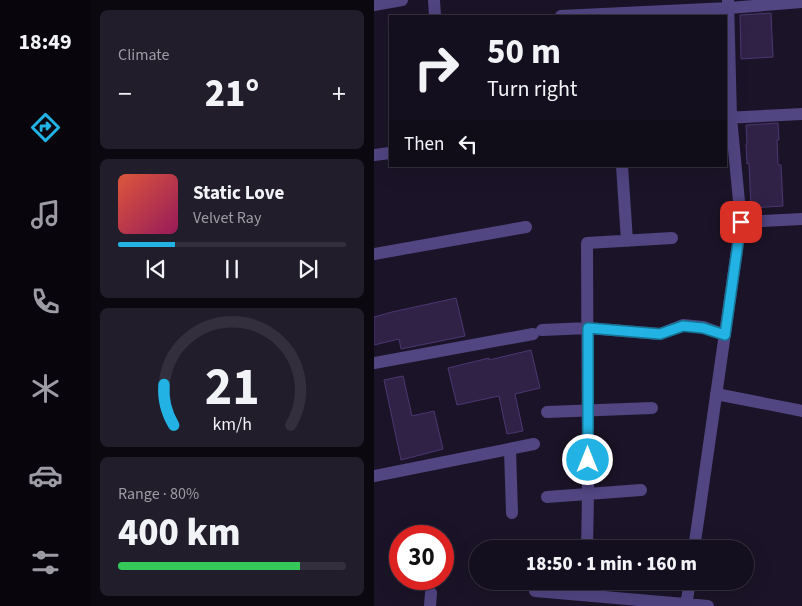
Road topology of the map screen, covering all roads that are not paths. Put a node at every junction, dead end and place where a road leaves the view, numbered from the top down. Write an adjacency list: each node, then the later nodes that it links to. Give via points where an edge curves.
1 (402, 0): 5 (street)
2 (434, 0): 6 (street)
3 (802, 2): 4 (street)
4 (729, 4): 7 (street); 9 (street)
5 (374, 6)
6 (435, 15)
7 (575, 15)
8 (802, 114): 9 (street)
9 (728, 118): 14 (street)
10 (389, 153): 11 (street)
11 (374, 155)
12 (622, 167): 17 (street)
13 (802, 219): 14 (street)
14 (741, 222): 20 (street)
15 (526, 227): 18 (street)
16 (672, 238): 17 (street)
17 (627, 241): 19 (street, via 587,243)
18 (374, 254)
19 (588, 328): 20 (street, via 660,334 683,326); 21 (street, via 537,332); 24 (street)
20 (725, 335): 22 (street)
21 (374, 363)
22 (716, 394): 25 (street); 35 (street)
23 (652, 408): 24 (street)
24 (588, 410): 26 (street); 31 (street)
25 (802, 411)
26 (547, 412)
27 (534, 444): 28 (street)
28 (510, 449): 29 (street); 33 (street)
29 (374, 476)
30 (641, 490): 31 (street)
31 (588, 494): 32 (street); 34 (street)
32 (547, 497)
33 (512, 513)
34 (587, 540)
35 (695, 540)
36 (535, 590): 39 (street)
37 (586, 590): 39 (street)
38 (688, 590): 40 (street)
39 (586, 595): 40 (street)
40 (686, 605): 41 (street)
41 (708, 606)

